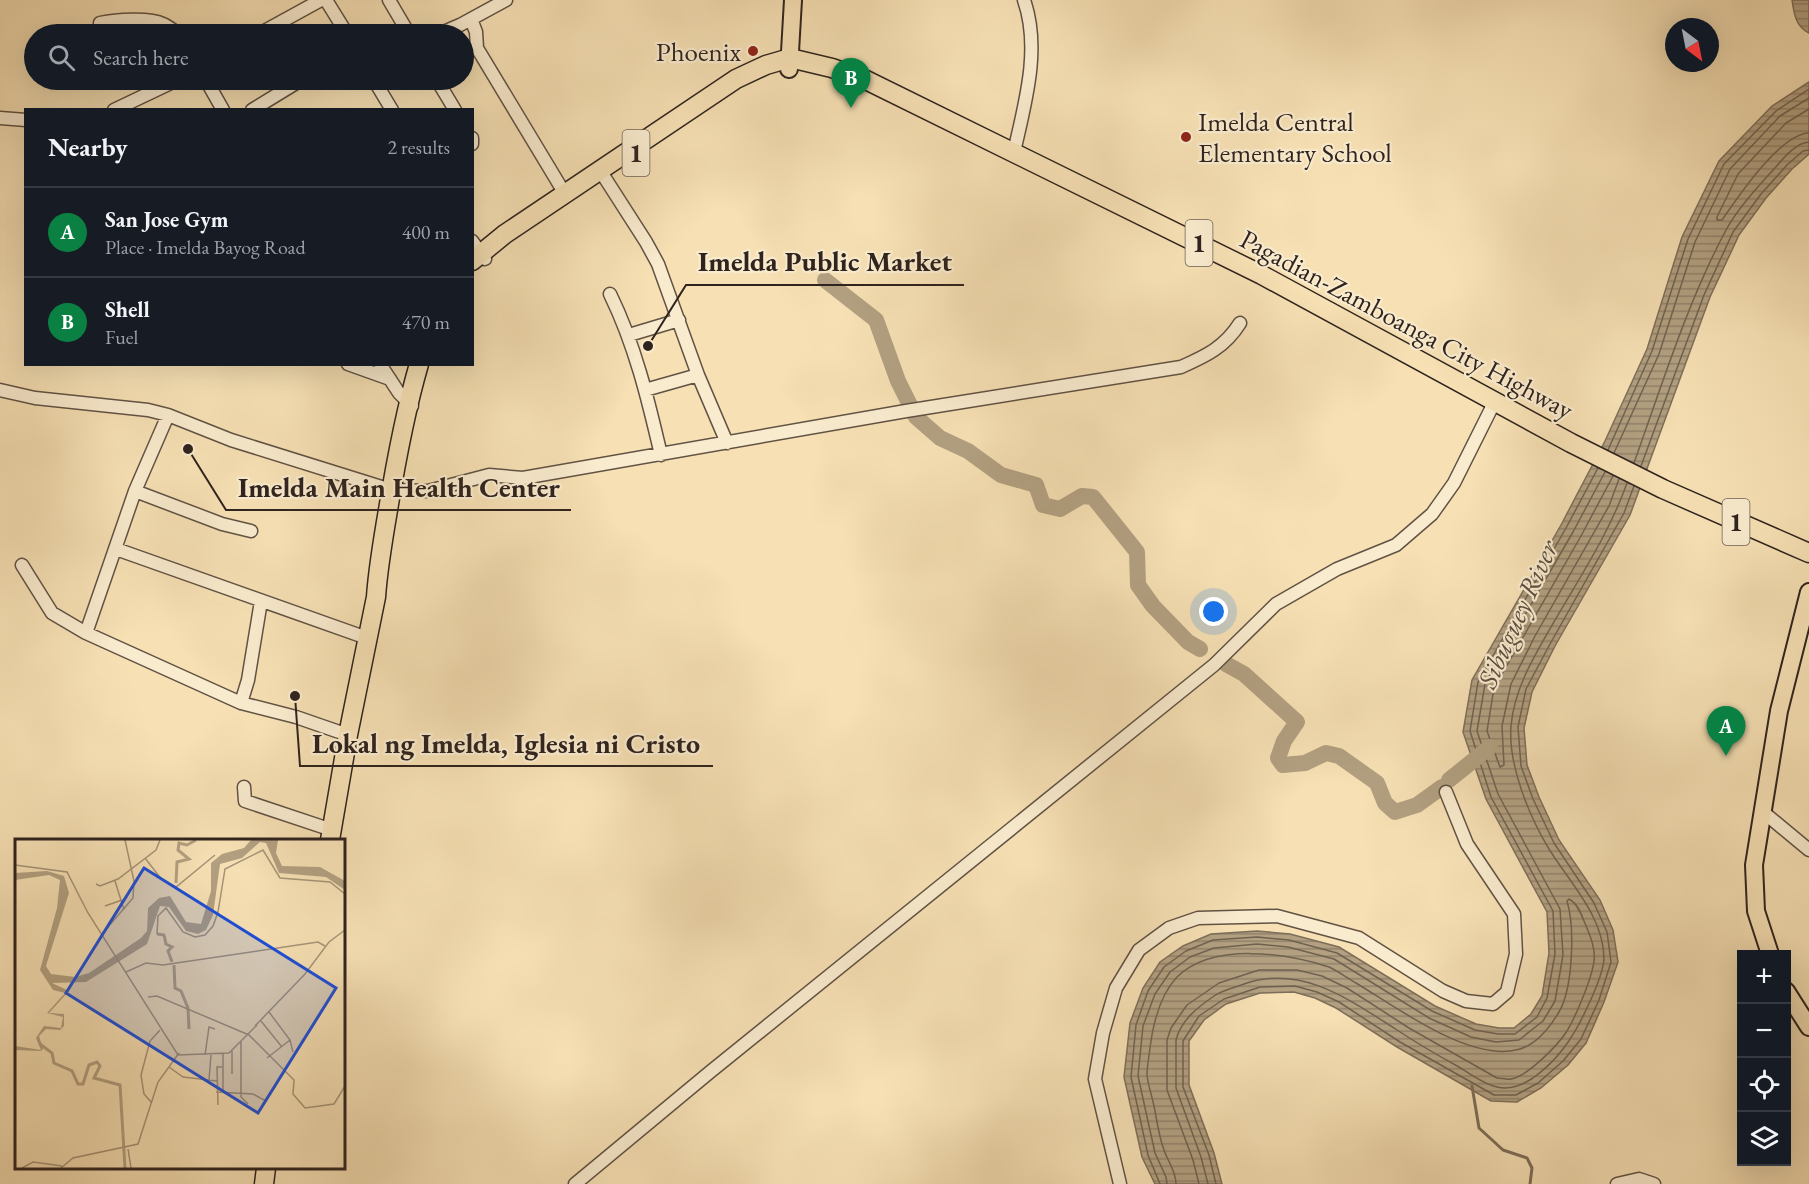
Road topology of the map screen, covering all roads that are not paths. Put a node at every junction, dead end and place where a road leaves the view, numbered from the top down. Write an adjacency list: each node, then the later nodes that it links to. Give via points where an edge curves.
1 (321, 0): 10 (street)
2 (326, 0): 11 (street)
3 (389, 0): 12 (street)
4 (506, 0): 7 (street)
5 (793, 0): 16 (main road)
6 (1024, 0): 29 (street, via 1032,31 1032,50)
7 (468, 21): 13 (street); 14 (street)
8 (100, 23): 9 (street, via 118,19)
9 (163, 24)
10 (278, 24)
11 (341, 24)
12 (403, 24)
13 (461, 24)
14 (470, 24)
15 (474, 30): 31 (street, via 477,48)
16 (790, 64): 29 (highway, Pagadian-Zamboanga City Highway / 1, via 818,65 867,80); 30 (highway, Pagadian-Zamboanga City Highway / 1, via 712,101); 31 (highway, Pagadian-Zamboanga City Highway / 1, via 766,65 736,79)
17 (156, 90): 22 (street)
18 (212, 90): 23 (street)
19 (285, 90): 24 (street)
20 (380, 90): 25 (street)
21 (443, 90): 26 (street)
22 (118, 108)
23 (222, 108)
24 (255, 108)
25 (391, 108)
26 (454, 108)
27 (0, 118): 28 (street)
28 (24, 120)
29 (1014, 152): 45 (highway, Pagadian-Zamboanga City Highway / 1, via 1262,275)
30 (603, 175): 32 (highway, Pagadian-Zamboanga City Highway / 1, via 516,234); 34 (street, via 654,256)
31 (565, 194): 32 (highway, Pagadian-Zamboanga City Highway / 1)
32 (478, 254)
33 (610, 294): 36 (street)
34 (679, 320): 36 (street); 41 (street)
35 (1240, 323): 48 (street, via 1231,338 1211,354 1181,367)
36 (629, 335): 44 (street)
37 (354, 366): 42 (street)
38 (382, 366): 42 (street)
39 (419, 366): 46 (highway)
40 (423, 366): 46 (highway)
41 (698, 375): 44 (street); 48 (street)
42 (390, 379): 46 (street)
43 (0, 390): 47 (street)
44 (645, 390): 49 (street)
45 (1494, 401): 54 (highway, Pagadian-Zamboanga City Highway / 1, via 1663,489); 72 (street, via 1454,483 1432,514 1396,545 1337,569 1276,604 1214,665)
46 (412, 406): 50 (highway)
47 (168, 416): 50 (street, via 231,440); 51 (street)
48 (727, 443): 49 (street)
49 (661, 455): 50 (street, via 523,478 489,475 428,491)
50 (396, 490): 59 (highway)
51 (135, 491): 52 (street); 53 (street)
52 (251, 531)
53 (116, 549): 57 (street); 58 (street)
54 (1809, 553)
55 (22, 566): 58 (street, via 52,613)
56 (1809, 592): 64 (main road, via 1779,711)
57 (261, 601): 59 (street); 60 (street)
58 (86, 633): 60 (street)
59 (367, 638): 61 (highway)
60 (241, 703): 61 (street)
61 (348, 735): 65 (highway)
62 (244, 787): 65 (street, via 245,801)
63 (1446, 792): 73 (street, via 1467,844 1514,914 1516,954 1508,992 1492,1004 1466,1001 1443,991 1359,938 1277,916 1198,918 1169,928 1139,950 1116,988 1103,1033 1095,1079)
64 (1762, 812): 66 (street); 67 (main road, via 1754,865 1754,899)
65 (331, 835)
66 (1809, 850)
67 (1769, 950)
68 (1791, 999): 69 (main road)
69 (1809, 1027)
70 (266, 1169): 71 (highway)
71 (264, 1184)
72 (575, 1184)
73 (1120, 1184)
74 (1617, 1184): 75 (street, via 1639,1179)
75 (1654, 1184)

